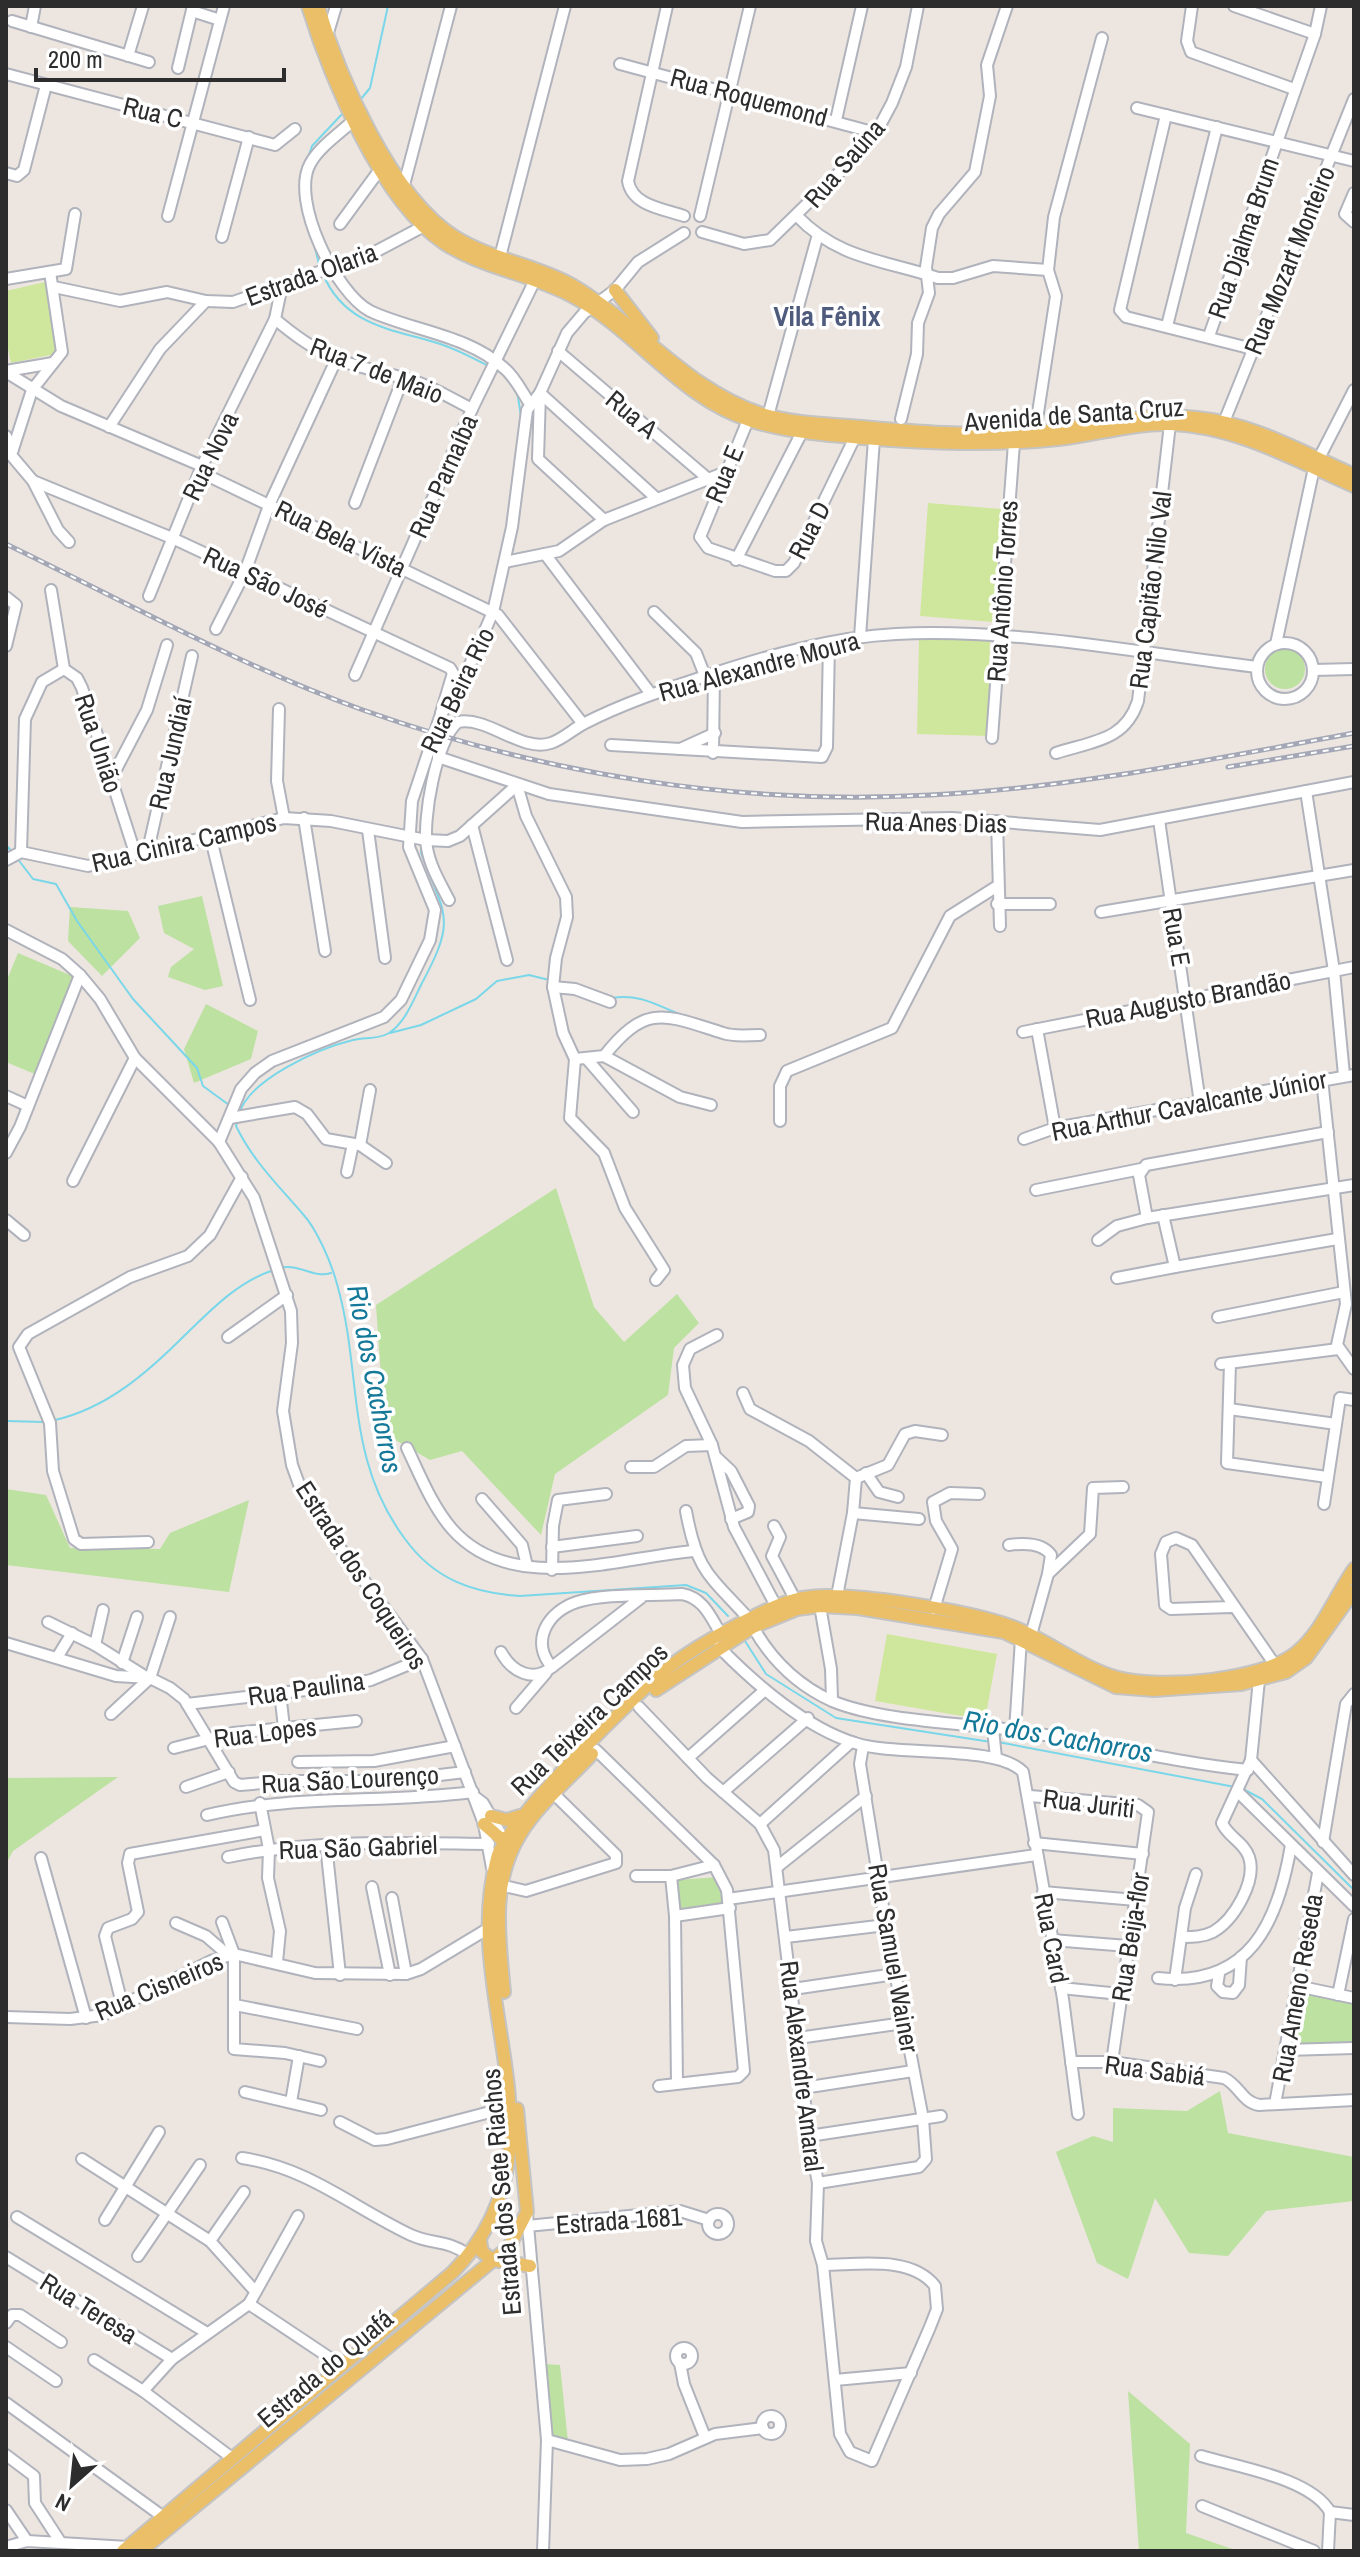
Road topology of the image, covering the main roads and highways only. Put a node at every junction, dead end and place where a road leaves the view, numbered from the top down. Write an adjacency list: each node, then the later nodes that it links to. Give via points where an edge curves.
1 (308, 6): 3 (main road, Avenida de Santa Cruz, via 327,64)
2 (318, 6): 3 (main road, Avenida de Santa Cruz)
3 (352, 108): 5 (main road, Avenida de Santa Cruz, via 438,226 466,243 553,276); 5 (main road, Avenida de Santa Cruz, via 381,168 424,226 456,250)
4 (615, 290): 6 (main road)
5 (595, 305): 6 (main road, Avenida de Santa Cruz); 7 (main road, Avenida de Santa Cruz, via 702,396 748,420 802,432 945,445 1014,443 1170,424 1241,436)
6 (664, 354): 7 (main road, Avenida de Santa Cruz, via 716,394 768,416 953,435 1035,432 1141,417 1224,422)
7 (1316, 463): 8 (main road, Avenida de Santa Cruz); 9 (main road, Avenida de Santa Cruz)
8 (1354, 475)
9 (1354, 486)
10 (1354, 1569): 13 (main road, Rua Teixeira Campos, via 1298,1651 1248,1674 1124,1679)
11 (1354, 1591): 13 (main road, Rua Teixeira Campos, via 1306,1658 1286,1672 1259,1680 1134,1690 1098,1680)
12 (734, 1632): 13 (main road, Rua Teixeira Campos, via 820,1606); 13 (main road, Rua Teixeira Campos, via 795,1599 837,1596 983,1618); 14 (main road, Rua Teixeira Campos, via 658,1677); 15 (main road, Rua Teixeira Campos, via 639,1707)
13 (1026, 1637)
14 (520, 1816): 16 (main road, Rua Teixeira Campos); 16 (main road, via 488,1820)
15 (521, 1833): 16 (main road); 17 (main road, Estrada dos Sete Riachos)
16 (504, 1839): 17 (main road, Rua Teixeira Campos)
17 (496, 1884): 18 (main road, Estrada dos Sete Riachos, via 489,1928 512,2148); 19 (main road, Estrada dos Sete Riachos)
18 (504, 2192): 19 (main road); 21 (main road, Estrada dos Sete Riachos)
19 (525, 2198): 20 (main road, Estrada dos Sete Riachos)
20 (527, 2219): 22 (main road, Estrada do Quafá)
21 (480, 2240): 22 (main road, via 482,2252); 24 (main road, Estrada do Quafá, via 342,2366 162,2516)
22 (493, 2260): 23 (main road); 24 (main road, Estrada do Quafá)
23 (530, 2266)
24 (131, 2550)

